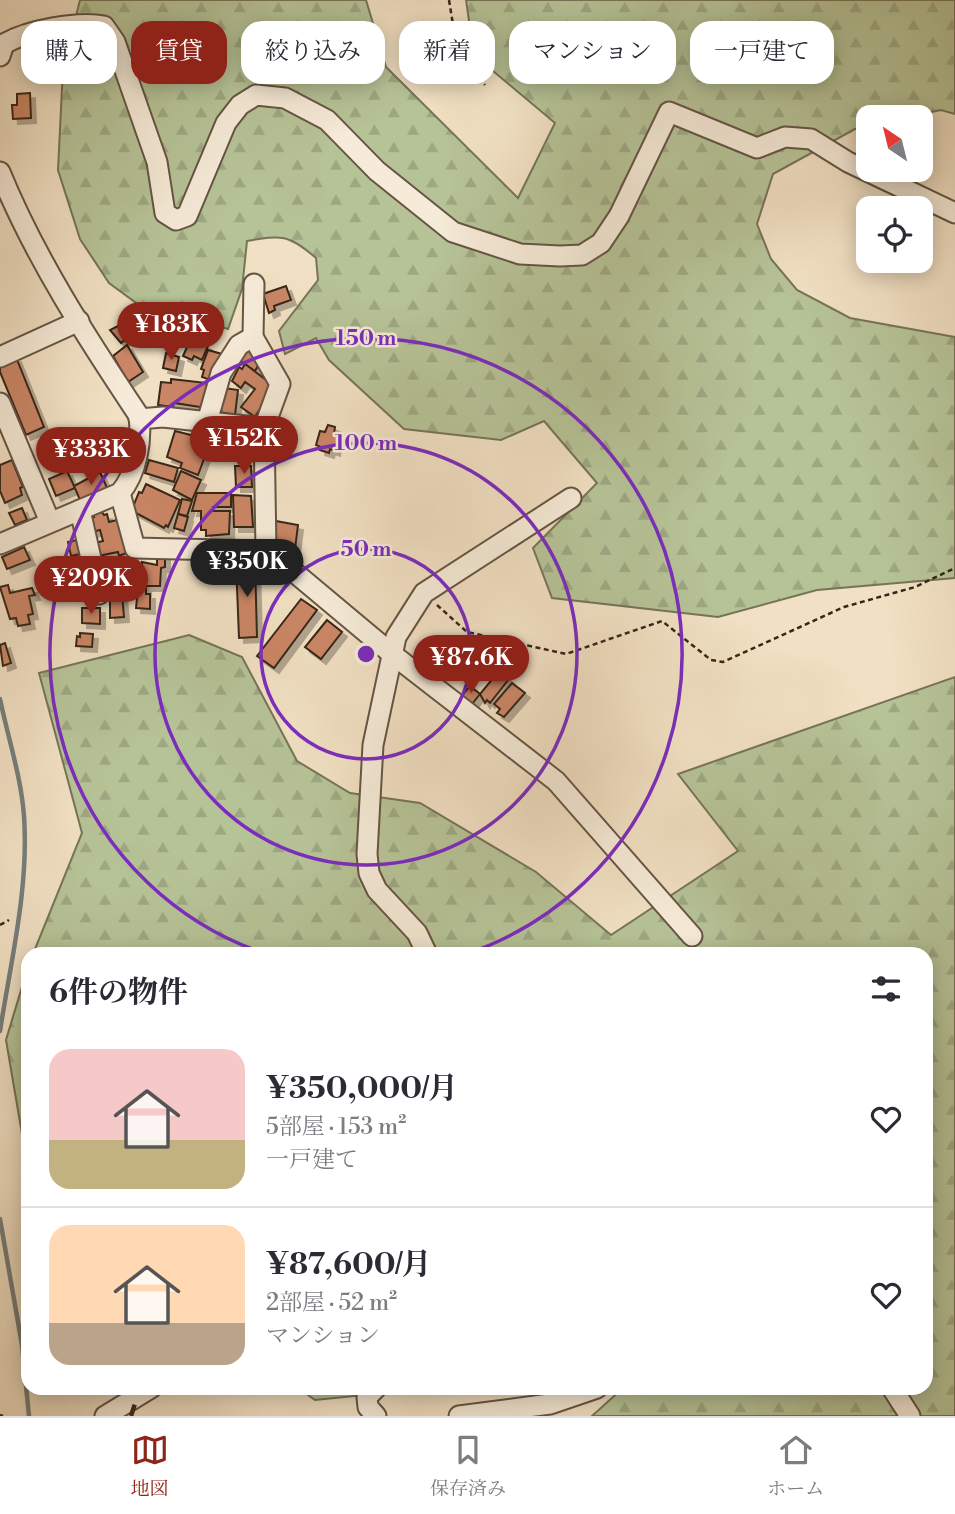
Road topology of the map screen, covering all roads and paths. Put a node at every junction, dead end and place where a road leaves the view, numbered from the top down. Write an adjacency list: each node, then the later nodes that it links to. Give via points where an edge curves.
1 (449, 0): 3 (path, via 456,43)
2 (0, 56): 5 (street, via 4,44 16,37 90,23 104,26 115,43 157,162 165,213 176,220 187,216 226,123 240,105 256,95 285,99 327,120 377,171 453,232 520,254 582,256 601,243 619,216 668,112 757,148 785,137 811,139)
3 (485, 85)
4 (0, 172): 7 (street, via 17,213)
5 (955, 214)
6 (254, 284): 8 (street)
7 (79, 321): 9 (street); 11 (street)
8 (253, 337): 12 (street, via 239,345 221,373); 13 (street, via 280,384)
9 (0, 357)
10 (0, 404): 17 (street)
11 (139, 419): 12 (street); 14 (street, via 138,449 128,483)
12 (207, 422): 13 (street)
13 (264, 428): 19 (street)
14 (120, 493): 16 (street); 19 (street, via 135,548)
15 (571, 498): 21 (street)
16 (80, 510): 17 (street); 22 (street)
17 (50, 522): 18 (street)
18 (0, 544)
19 (265, 551): 23 (street)
20 (955, 568): 21 (path, via 915,587 844,607 723,662 711,660 662,621 566,654 467,632)
21 (424, 593): 23 (street, via 396,637)
22 (99, 594)
23 (392, 653): 26 (street, via 556,782); 27 (street, via 373,746 369,873 377,890 417,933)
24 (9, 920): 25 (path)
25 (0, 925)
26 (692, 936)
27 (424, 947)
28 (140, 1395): 32 (street)
29 (369, 1395): 33 (street, via 368,1407)
30 (576, 1395): 34 (street, via 550,1404)
31 (896, 1395): 35 (street)
32 (105, 1416)
33 (376, 1416)
34 (459, 1416)
35 (910, 1416)

